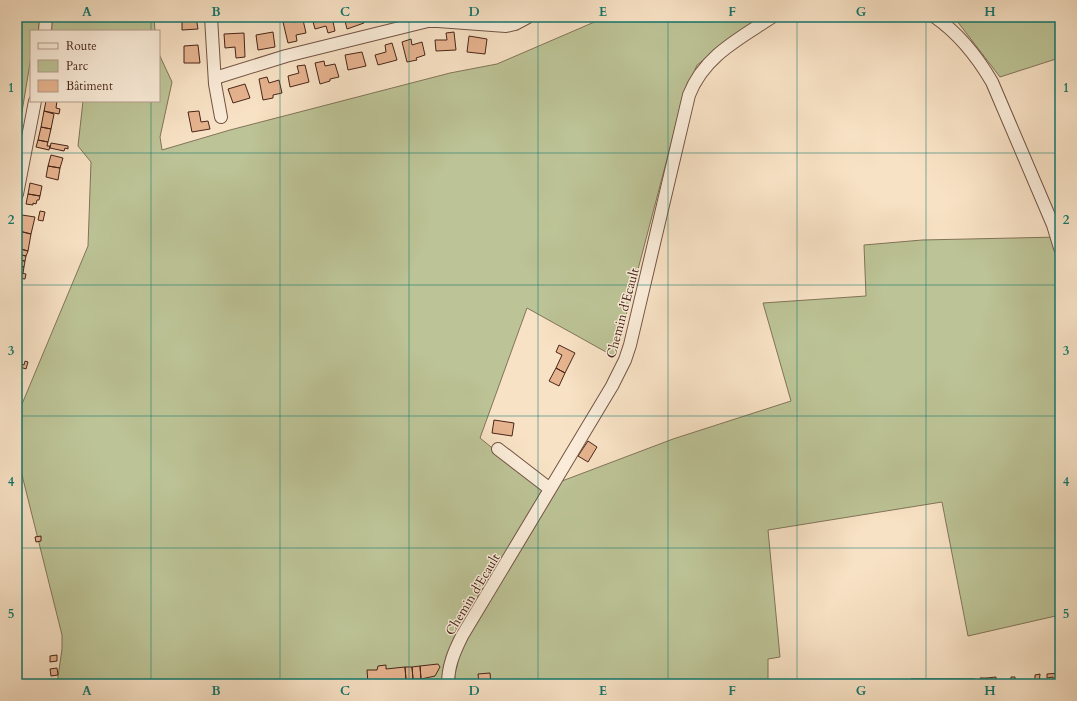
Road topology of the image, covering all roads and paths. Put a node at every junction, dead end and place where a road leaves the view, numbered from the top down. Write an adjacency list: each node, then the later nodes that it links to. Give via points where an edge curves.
1 (46, 17): 6 (street)
2 (211, 17): 7 (street)
3 (528, 17): 7 (street, via 506,26 428,21 286,56)
4 (772, 17): 13 (street, Chemin d'Ecault, via 713,58 694,83 627,354 616,379)
5 (935, 17): 11 (street, via 960,39 992,82 1053,225)
6 (44, 30)
7 (215, 78): 9 (street)
8 (35, 102): 10 (street)
9 (221, 117)
10 (17, 194)
11 (1060, 248)
12 (498, 449): 13 (street)
13 (550, 489): 14 (street, Chemin d'Ecault, via 459,642 449,667)
14 (448, 684)

